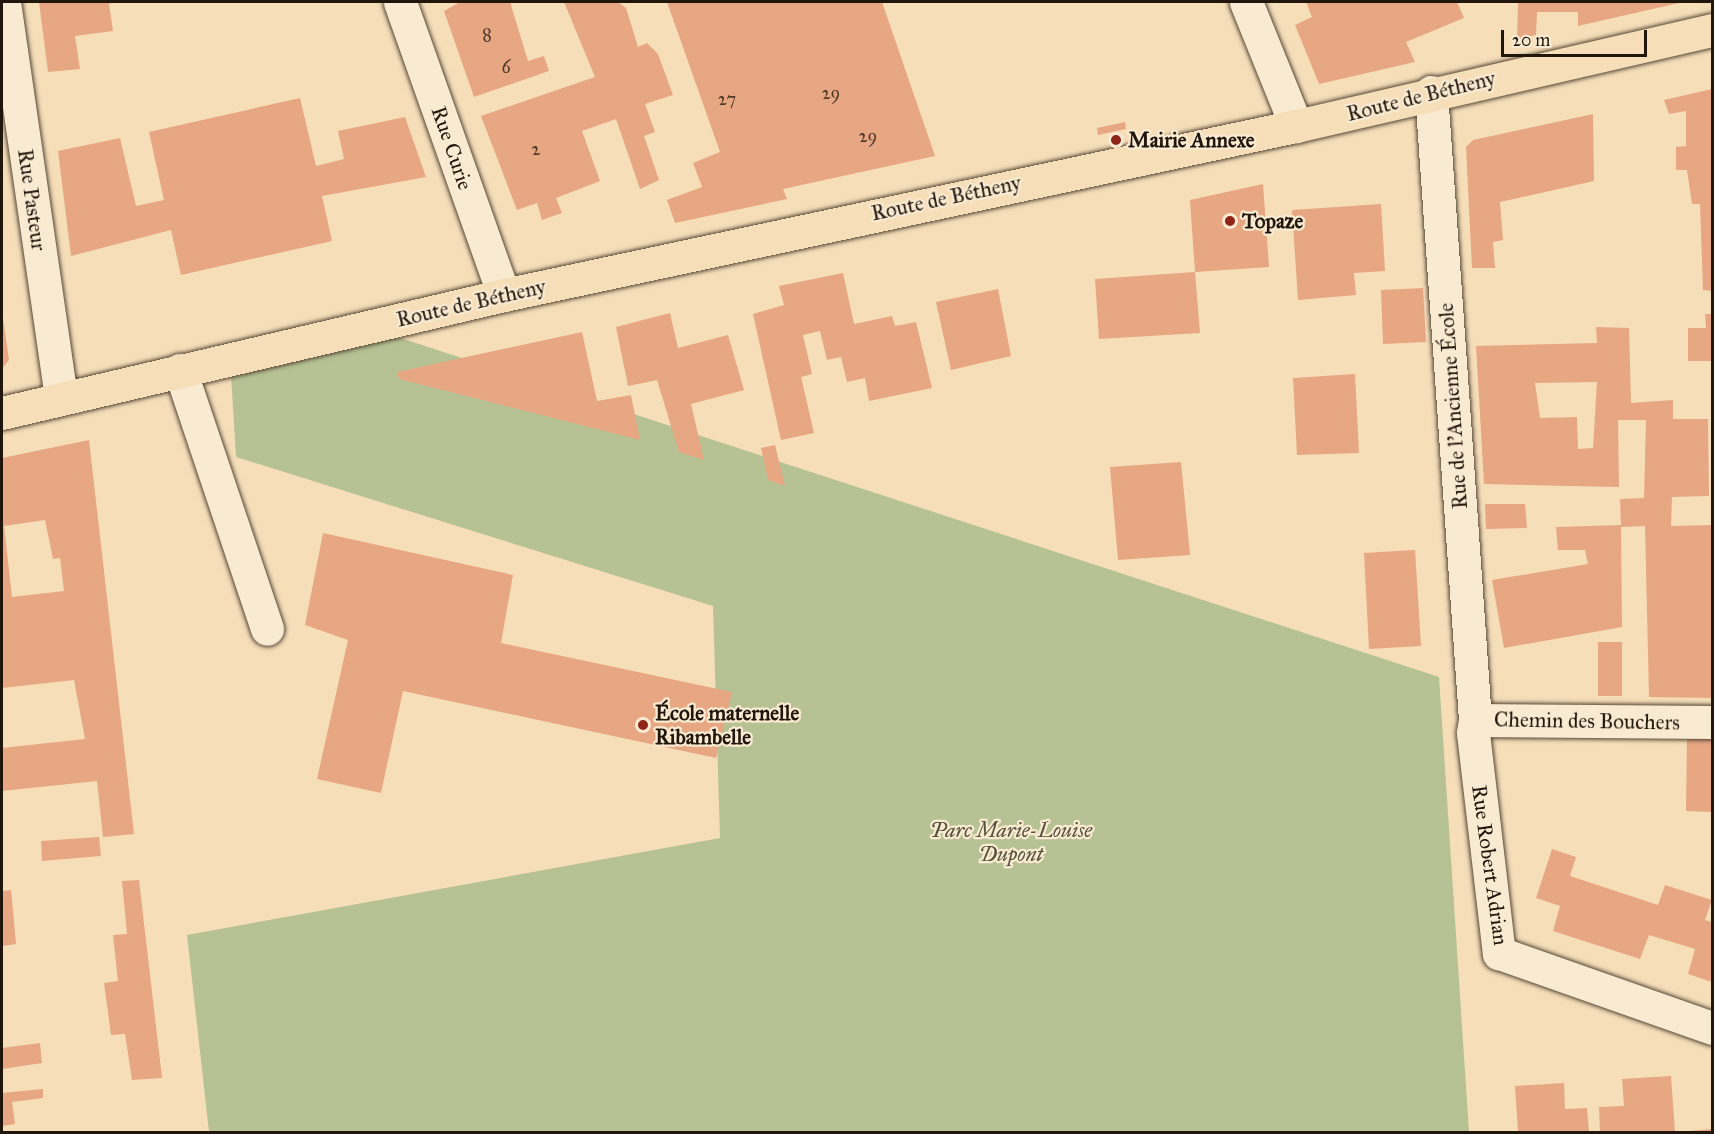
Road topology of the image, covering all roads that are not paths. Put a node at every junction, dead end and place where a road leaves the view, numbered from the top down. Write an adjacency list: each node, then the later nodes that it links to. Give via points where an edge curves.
1 (4, 2): 9 (street, Rue Pasteur)
2 (400, 2): 7 (street, Rue Curie)
3 (1246, 2): 6 (street)
4 (1713, 30): 5 (main road, Route de Bétheny)
5 (1431, 92): 6 (main road, Route de Bétheny); 13 (street, Rue de l'Ancienne École)
6 (1296, 126): 7 (main road, Route de Bétheny)
7 (504, 295): 8 (main road, Route de Bétheny)
8 (180, 370): 9 (main road, Route de Bétheny); 11 (street)
9 (61, 398): 10 (main road, Route de Bétheny)
10 (2, 413)
11 (267, 629)
12 (1713, 722): 13 (street, Chemin des Bouchers)
13 (1474, 726): 14 (street, Rue Robert Adrian, via 1498,953)
14 (1713, 1028)

